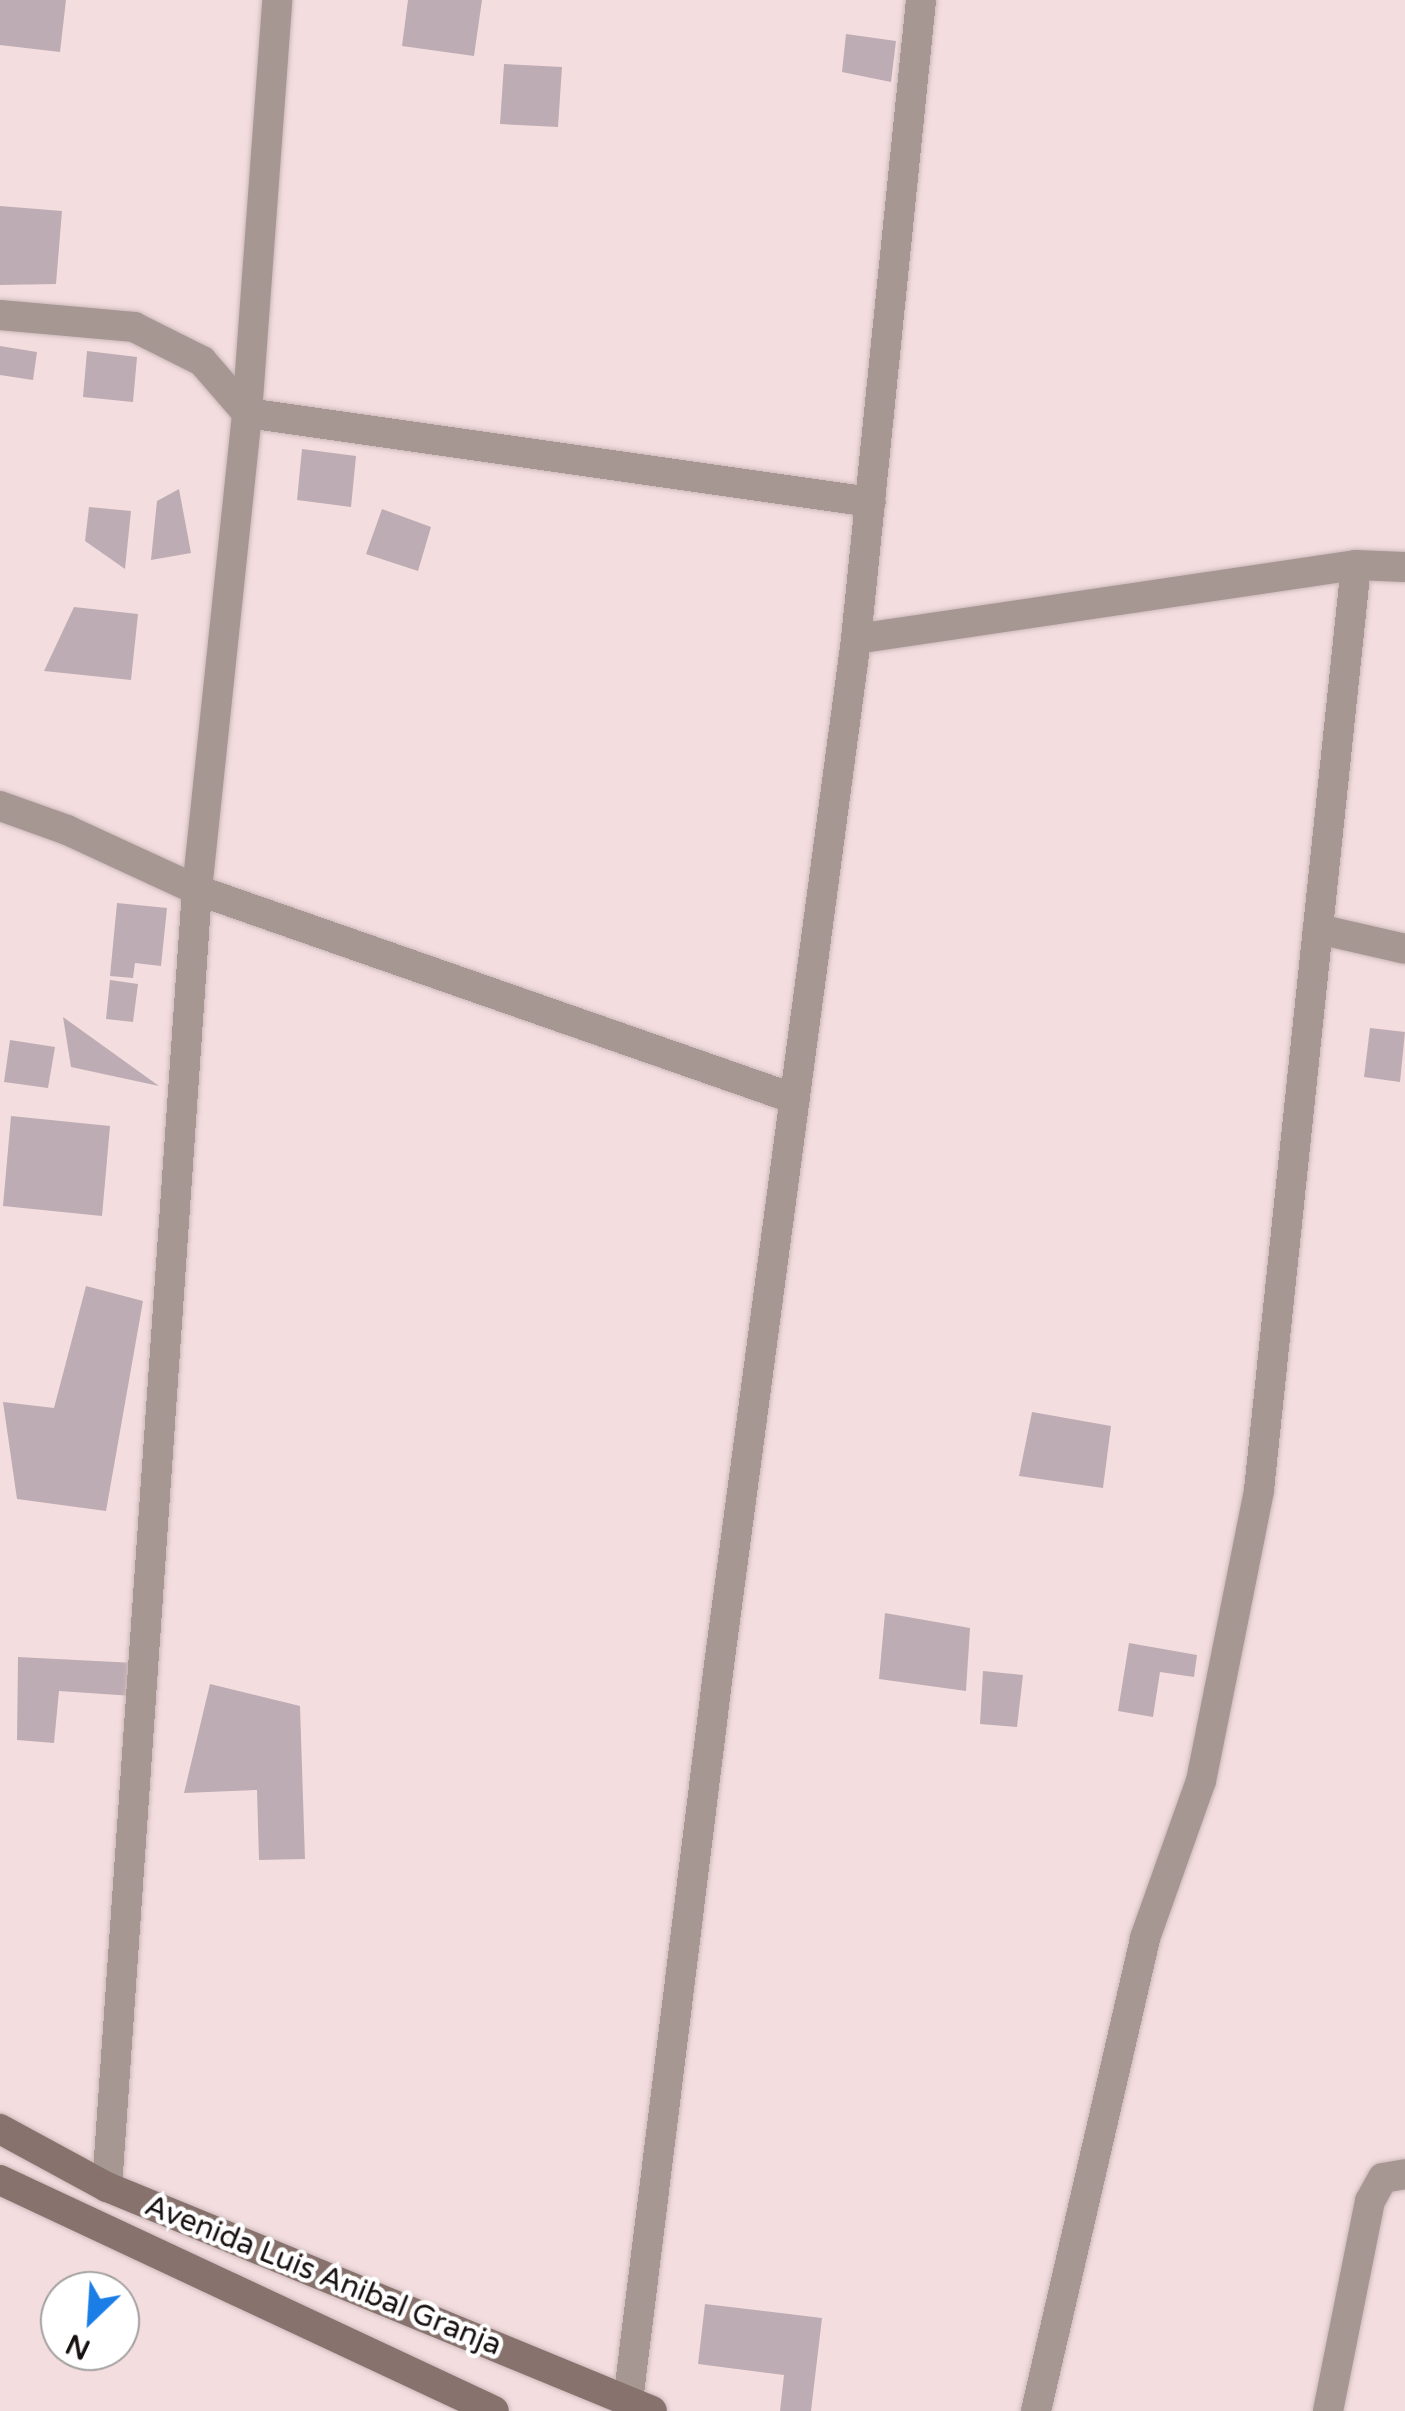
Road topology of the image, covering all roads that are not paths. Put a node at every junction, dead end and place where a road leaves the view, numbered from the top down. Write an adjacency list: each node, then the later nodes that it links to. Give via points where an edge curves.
1 (277, 0): 4 (street)
2 (921, 0): 5 (street)
3 (0, 315): 4 (street, via 134,327 202,362)
4 (247, 413): 5 (street); 10 (street)
5 (870, 502): 8 (street)
6 (1356, 565): 7 (street); 8 (street); 11 (street)
7 (1405, 566)
8 (856, 639): 13 (street)
9 (0, 806): 10 (street)
10 (197, 890): 13 (street); 17 (street)
11 (1318, 929): 12 (street); 20 (street, via 1258,1490 1201,1781 1145,1938)
12 (1405, 949)
13 (795, 1099): 18 (street)
14 (0, 2129): 17 (main road, Avenida Luis Anibal Granja)
15 (1405, 2174): 21 (street, via 1382,2178 1370,2201)
16 (0, 2180): 19 (main road, Avenida Luis Anibal Granja)
17 (107, 2187): 18 (main road, Avenida Luis Anibal Granja)
18 (640, 2406)
19 (494, 2411)
20 (1036, 2411)
21 (1328, 2411)

